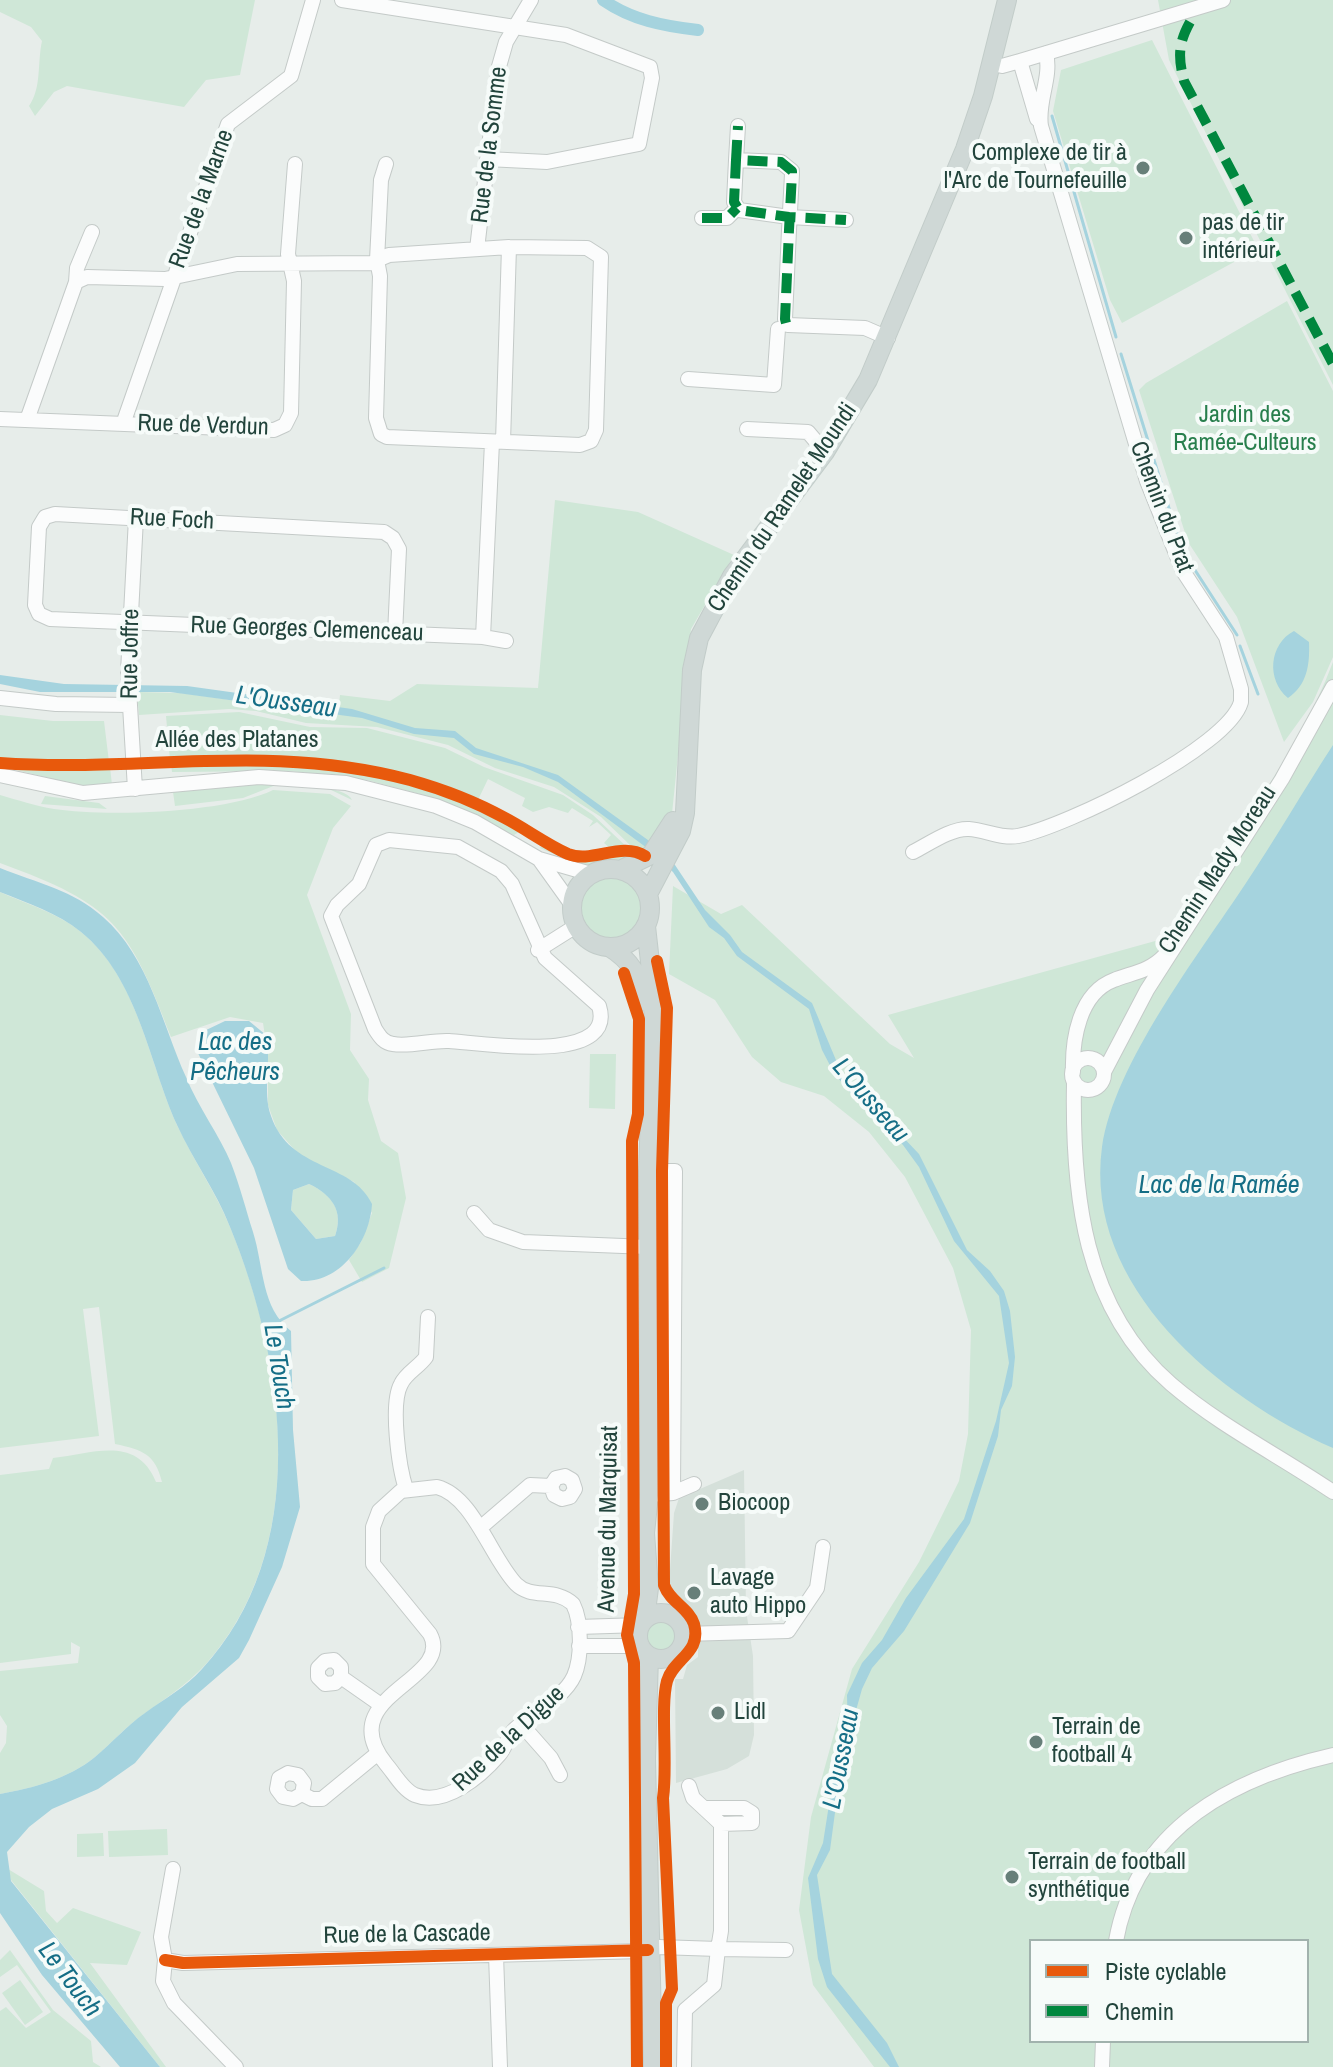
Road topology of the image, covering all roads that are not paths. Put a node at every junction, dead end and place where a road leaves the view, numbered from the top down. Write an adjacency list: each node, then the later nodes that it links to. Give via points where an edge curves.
1 (313, 0): 25 (street, Rue de la Marne, via 291,76 228,124)
2 (342, 0): 6 (street)
3 (531, 0): 6 (street, Rue de la Somme)
4 (1007, 0): 9 (main road, Chemin du Ramelet Moundi)
5 (1223, 0): 7 (street)
6 (514, 26): 12 (street, Rue de la Somme, via 498,70); 12 (street, via 566,35 650,67 643,134 634,147 547,162)
7 (1046, 53): 8 (street); 11 (street, Chemin du Prat, via 1049,68)
8 (1020, 61): 9 (street); 11 (street, Chemin du Prat)
9 (992, 64): 28 (main road, Chemin du Ramelet Moundi, via 960,163)
10 (738, 126): 13 (street)
11 (1041, 126): 47 (street, Chemin du Prat, via 1147,481 1183,571 1226,637 1241,702 1227,726 1145,782 1086,813 1015,837 960,830)
12 (487, 159): 22 (street, Rue de la Somme)
13 (736, 160): 16 (street); 17 (street, via 790,167)
14 (295, 164): 24 (street, Rue de Verdun)
15 (386, 164): 23 (street)
16 (737, 208): 17 (street); 18 (street, via 727,218)
17 (789, 217): 19 (street); 27 (street)
18 (702, 218)
19 (846, 220)
20 (92, 232): 26 (street)
21 (509, 247): 22 (street); 34 (street); 34 (street, via 587,248 597,252 603,264 596,430 591,441 580,445)
22 (477, 249): 23 (street)
23 (377, 260): 24 (street, via 365,265); 34 (street, via 378,430 387,437)
24 (291, 265): 25 (street, via 218,265); 32 (street, Rue de Verdun, via 291,413 285,425 274,430)
25 (174, 276): 26 (street, via 87,277); 32 (street, Rue de la Marne)
26 (76, 282): 31 (street)
27 (782, 326): 28 (street, via 828,324 868,329); 29 (street, via 774,385)
28 (888, 338): 35 (main road, Chemin du Ramelet Moundi)
29 (688, 379)
30 (0, 419): 31 (street, Rue de Verdun)
31 (27, 420): 32 (street, Rue de Verdun)
32 (123, 424)
33 (747, 429): 35 (street, via 808,432)
34 (497, 442): 39 (street)
35 (825, 452): 48 (main road, Chemin du Ramelet Moundi, via 732,576 699,638 692,670 684,801)
36 (136, 518): 37 (street, Rue Joffre); 37 (street, Rue Foch, via 45,517 39,527 35,605 50,619); 38 (street, Rue Foch, via 384,532 399,549)
37 (131, 622): 38 (street, Rue Georges Clemenceau); 42 (street, Rue Joffre)
38 (395, 634): 39 (street, Rue Georges Clemenceau)
39 (483, 637): 40 (street, Rue Georges Clemenceau)
40 (506, 641)
41 (1333, 687): 44 (street, Chemin Mady Moreau)
42 (129, 693): 43 (street, via 56,704); 46 (street, Rue Joffre)
43 (0, 698)
44 (1286, 770): 59 (street, Chemin Mady Moreau, via 1153,981); 60 (street, Chemin Mady Moreau, via 1161,959 1107,983 1090,1000 1076,1032)
45 (0, 775): 46 (street, Allée des Platanes, via 83,793)
46 (135, 789): 49 (street, Allée des Platanes, via 259,777 346,783 436,806)
47 (913, 852)
48 (660, 856): 50 (main road); 52 (main road, Chemin du Ramelet Moundi)
49 (539, 859): 51 (street, Allée des Platanes); 53 (street, Allée des Platanes)
50 (620, 870): 51 (main road); 52 (main road, via 635,877)
51 (591, 874): 53 (main road)
52 (648, 894): 55 (main road)
53 (572, 905): 54 (main road)
54 (576, 926): 56 (main road, via 596,944); 57 (street)
55 (646, 926): 56 (main road, via 631,942); 58 (main road, Avenue du Marquisat, via 654,998)
56 (609, 947): 58 (main road, Avenue du Marquisat, via 635,969)
57 (538, 950): 57 (street, via 508,878 446,844 382,841 371,853 359,884 331,916 375,1029 390,1044 452,1041 547,1048 588,1035 600,1019 599,1006)
58 (651, 1021): 63 (main road, Avenue du Marquisat)
59 (1104, 1072): 60 (street, via 1100,1061 1086,1057); 61 (street)
60 (1074, 1078): 61 (street, via 1083,1092); 62 (street, Chemin Mady Moreau)
61 (1095, 1090): 62 (street)
62 (1074, 1118): 70 (street, Chemin Mady Moreau, via 1076,1180 1086,1241 1101,1285 1130,1339 1188,1397)
63 (648, 1171): 65 (main road, Avenue du Marquisat); 71 (street, via 675,1171)
64 (474, 1213): 65 (street, via 489,1230 523,1242)
65 (648, 1247): 72 (main road, Avenue du Marquisat)
66 (428, 1317): 69 (street, via 426,1357 397,1395 399,1463)
67 (694, 1484): 71 (street)
68 (551, 1486): 74 (street, via 530,1485)
69 (406, 1489): 74 (street, Rue de la Digue, via 445,1490); 84 (street, via 376,1517 373,1561 430,1634 434,1647 428,1663)
70 (1333, 1491)
71 (673, 1493): 72 (street)
72 (649, 1495): 73 (main road, Avenue du Marquisat)
73 (648, 1524): 76 (main road, Avenue du Marquisat); 77 (main road, Avenue du Marquisat, via 649,1588)
74 (480, 1528): 78 (street, Rue de la Digue, via 492,1554 515,1582 528,1592 555,1592 567,1598)
75 (823, 1547): 79 (street, via 817,1588 788,1631)
76 (666, 1613): 77 (main road); 79 (main road, via 679,1621)
77 (643, 1622): 78 (street); 81 (main road)
78 (578, 1627): 80 (street, Rue de la Digue)
79 (684, 1634): 82 (main road, via 681,1649)
80 (579, 1646): 81 (street); 85 (street, Rue de la Digue, via 570,1682)
81 (645, 1651): 82 (main road); 89 (main road)
82 (669, 1658): 89 (main road, via 659,1683 657,1746)
83 (341, 1677): 84 (street)
84 (381, 1705): 86 (street, via 372,1722)
85 (521, 1724): 86 (street, Rue de la Digue, via 497,1757 445,1795 411,1793); 88 (street)
86 (378, 1753): 91 (street, via 327,1797)
87 (1333, 1755): 95 (street, via 1265,1772 1203,1808 1142,1870)
88 (560, 1775)
89 (649, 1775): 97 (main road)
90 (689, 1786): 92 (street, via 693,1798)
91 (302, 1794)
92 (706, 1808): 93 (street); 93 (street, via 744,1808 752,1813 752,1823)
93 (721, 1824): 96 (street)
94 (173, 1869): 100 (street, via 161,1937)
95 (1117, 1939)
96 (718, 1949): 97 (street, Rue de la Cascade); 98 (street, Rue de la Cascade); 105 (street, via 714,1985 691,2002 684,2015)
97 (651, 1950): 99 (street, Rue de la Cascade); 104 (main road)
98 (786, 1950)
99 (496, 1955): 100 (street, Rue de la Cascade); 103 (street)
100 (165, 1960): 102 (street, via 167,1994)
101 (1103, 2043): 106 (street)
102 (236, 2067)
103 (500, 2067)
104 (653, 2067)
105 (684, 2067)
106 (1102, 2067)

